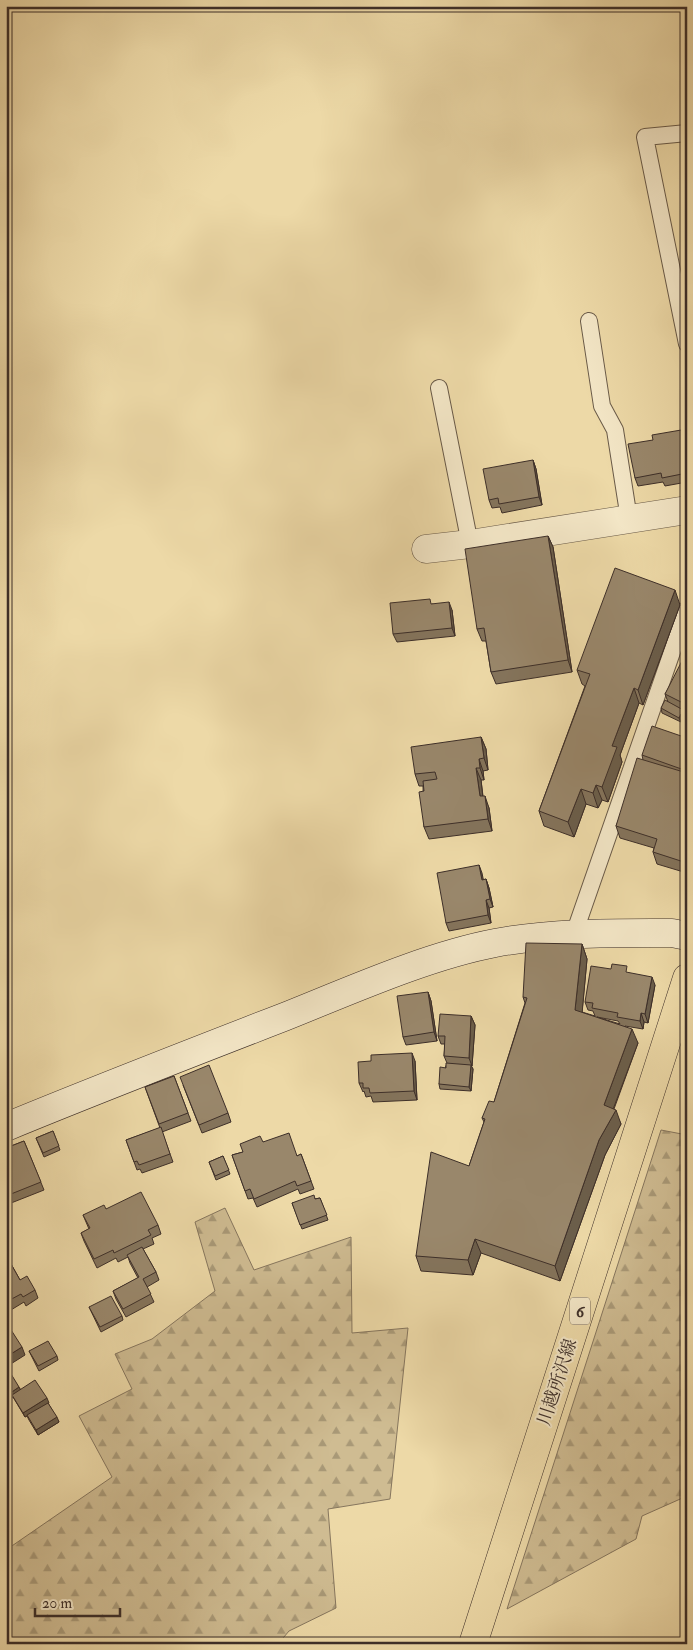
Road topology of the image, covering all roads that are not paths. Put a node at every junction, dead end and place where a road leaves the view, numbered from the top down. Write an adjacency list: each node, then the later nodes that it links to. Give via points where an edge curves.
1 (687, 133): 3 (lane, via 645,137)
2 (589, 321): 6 (lane, via 602,406 615,430)
3 (687, 344)
4 (439, 388): 7 (lane)
5 (687, 510): 6 (street)
6 (629, 519): 7 (street)
7 (470, 544): 8 (street)
8 (426, 549)
9 (687, 608): 10 (lane)
10 (574, 934): 11 (street, via 672,933); 13 (street, via 494,944 442,957)
11 (687, 936)
12 (687, 978): 14 (main road, 川越所沢線 / 6)
13 (6, 1128)
14 (473, 1644)

